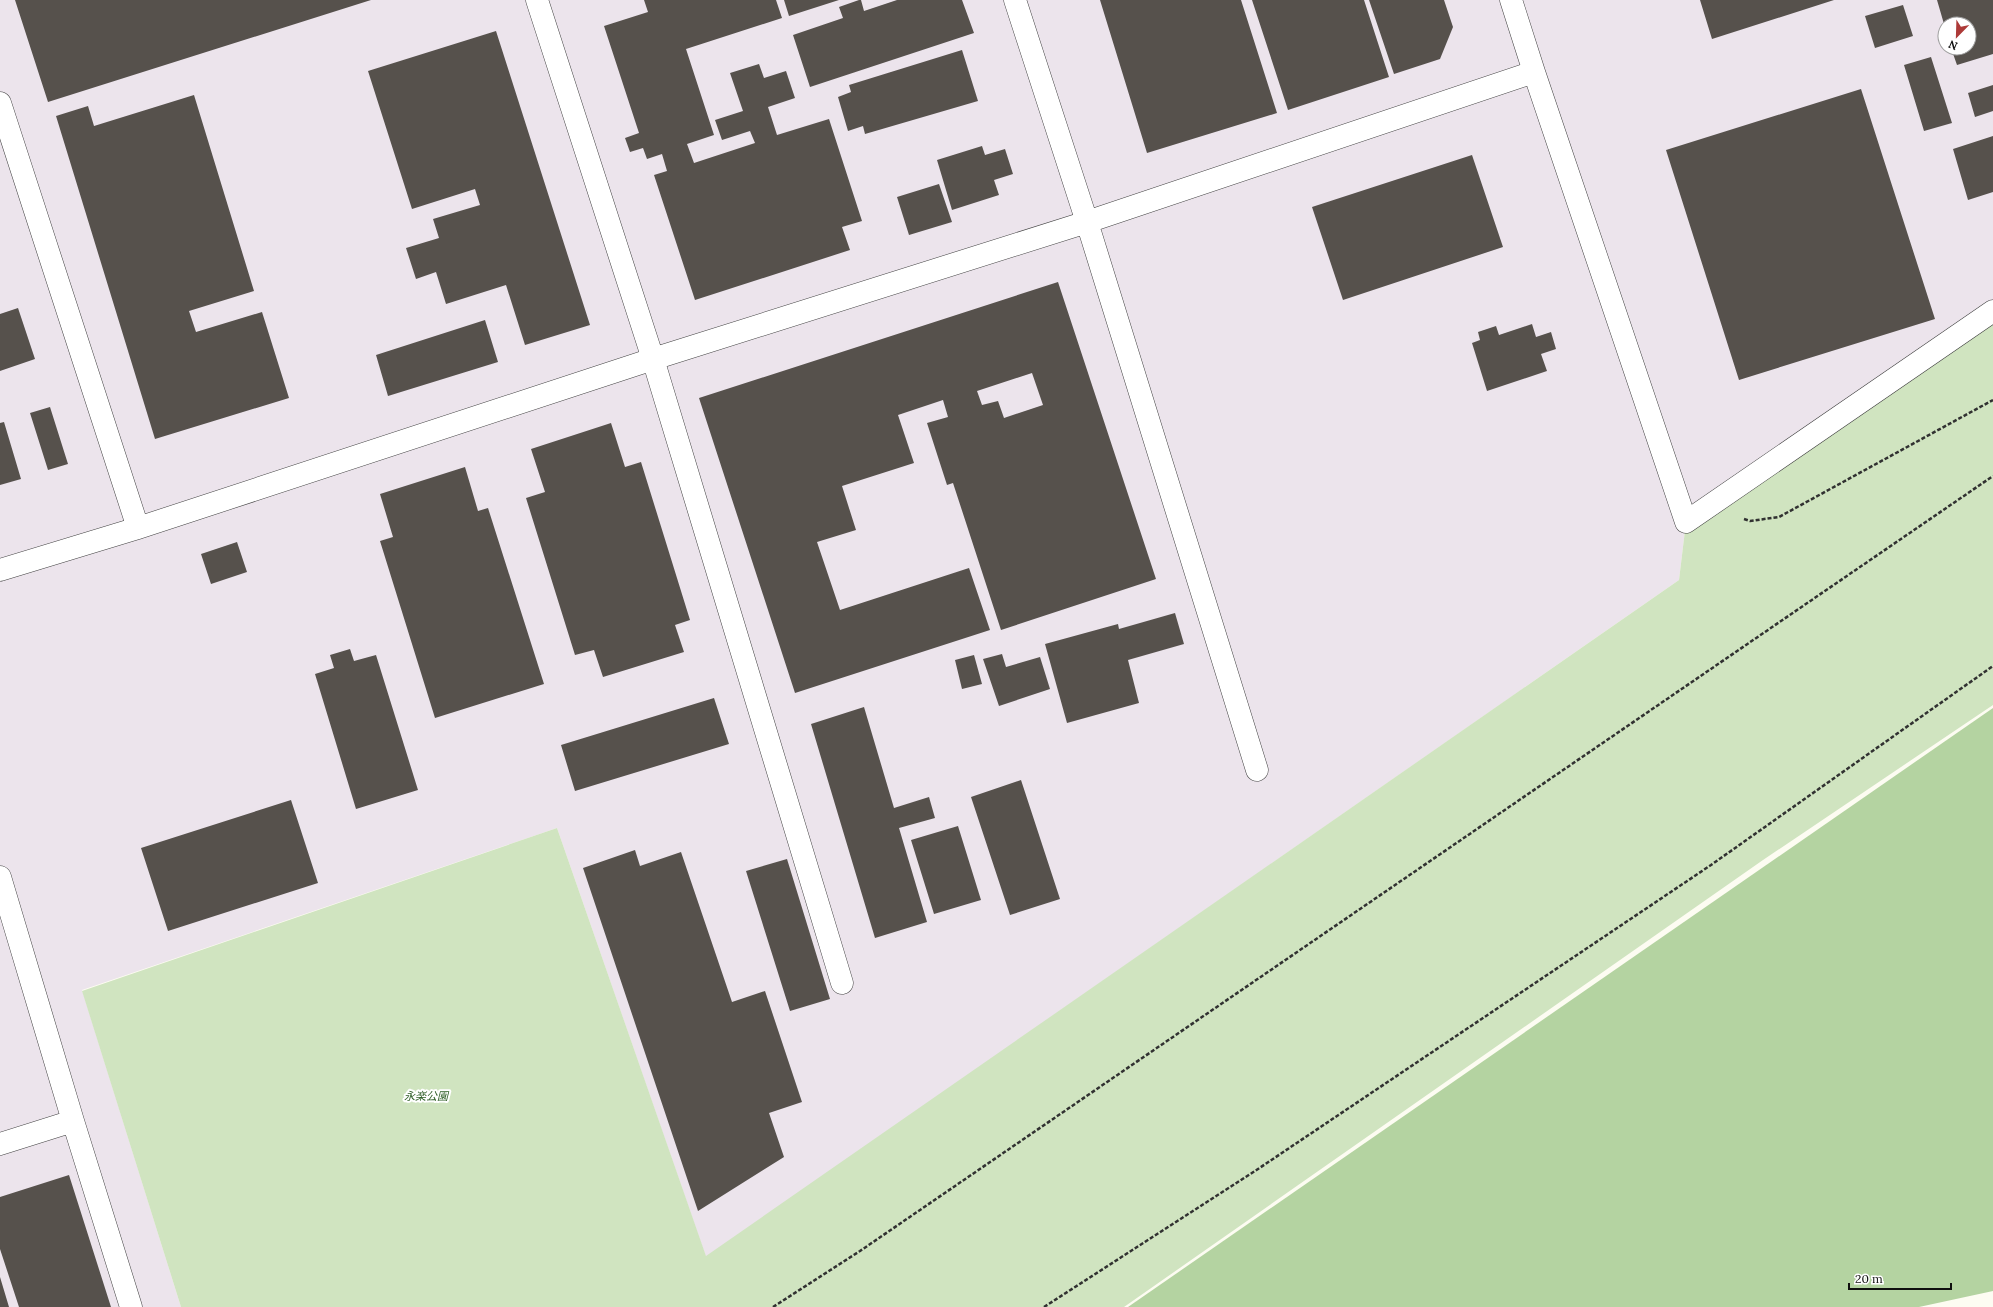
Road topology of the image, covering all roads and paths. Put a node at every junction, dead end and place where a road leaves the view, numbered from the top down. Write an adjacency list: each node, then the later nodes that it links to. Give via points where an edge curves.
1 (538, 0): 8 (street)
2 (1015, 0): 6 (street)
3 (1512, 0): 4 (street)
4 (1534, 72): 6 (street); 11 (street, via 1686,522)
5 (0, 103): 12 (street)
6 (1087, 222): 8 (street); 15 (street)
7 (1993, 311): 11 (street)
8 (653, 359): 12 (street); 17 (street)
9 (1993, 400): 11 (path, via 1779,517 1750,521)
10 (1993, 476): 21 (path, via 860,1251)
11 (1705, 508)
12 (138, 528): 13 (street)
13 (0, 570)
14 (1993, 666): 22 (path, via 1711,865 1255,1171)
15 (1257, 770)
16 (0, 877): 18 (street)
17 (842, 983)
18 (73, 1121): 19 (street); 20 (street)
19 (0, 1144)
20 (131, 1307)
21 (773, 1307)
22 (1044, 1307)

